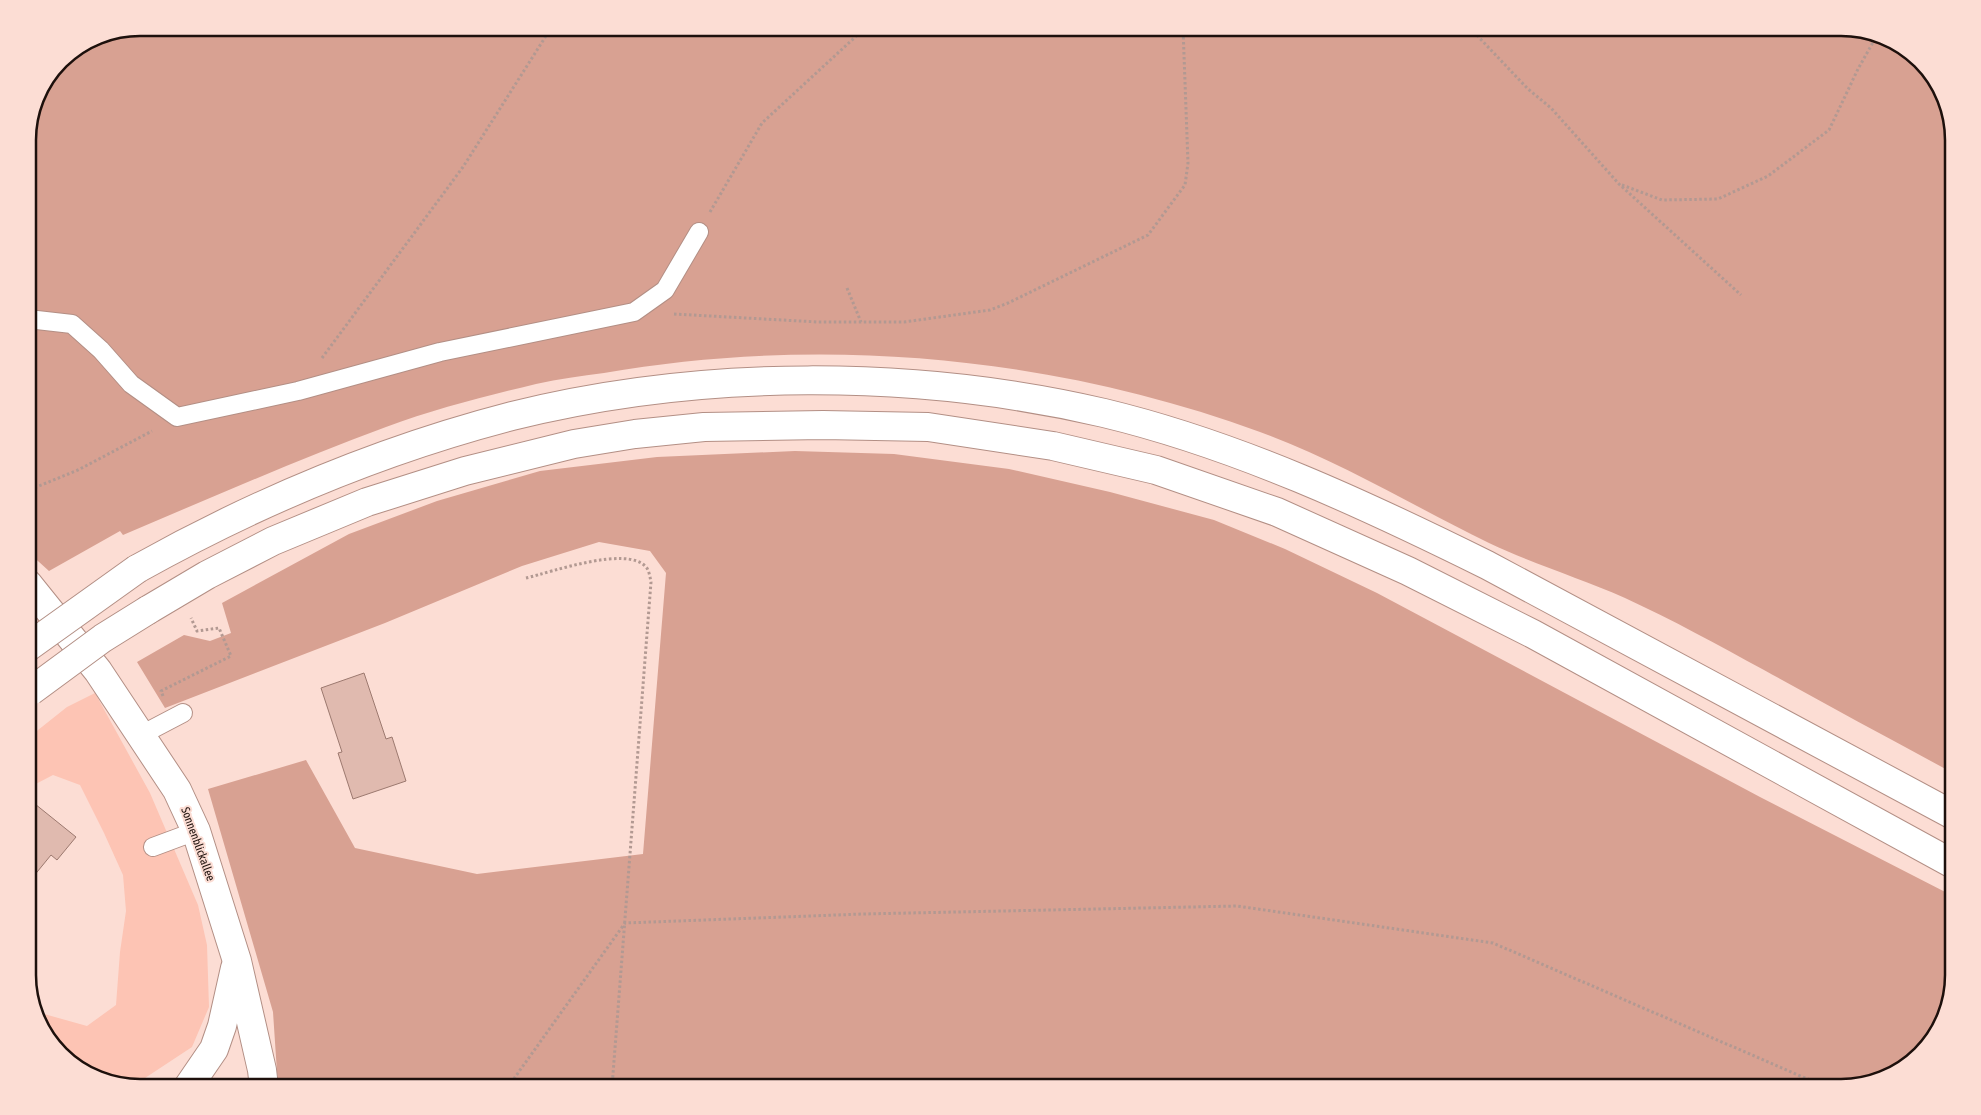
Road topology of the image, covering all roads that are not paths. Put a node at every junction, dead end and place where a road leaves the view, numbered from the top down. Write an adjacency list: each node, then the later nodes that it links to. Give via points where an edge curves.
1 (699, 232): 2 (lane, via 665,290 634,312 440,352 298,391 177,418 131,384 72,324)
2 (36, 320)
3 (138, 569): 5 (main road, bridge); 6 (main road, bridge); 10 (main road, via 192,539 312,483 374,459 462,430 560,406 667,389 762,381 862,380 1006,394 1104,413 1172,432 1305,480 1434,538)
4 (36, 594): 9 (main road, Sonnenblickallee, via 98,671)
5 (36, 619)
6 (36, 641)
7 (36, 689): 13 (main road, bridge, via 148,610 273,541 367,502 465,471 565,446 704,427 928,427 1053,446 1156,470 1277,512 1408,571 1533,634)
8 (183, 713): 9 (lane)
9 (141, 735): 11 (main road, Sonnenblickallee, via 177,790)
10 (1945, 810)
11 (196, 831): 12 (lane); 14 (main road, Sonnenblickallee)
12 (153, 847)
13 (1945, 859)
14 (236, 962): 15 (main road, via 214,1049); 16 (main road, Sonnenblickallee)
15 (194, 1079)
16 (263, 1079)

